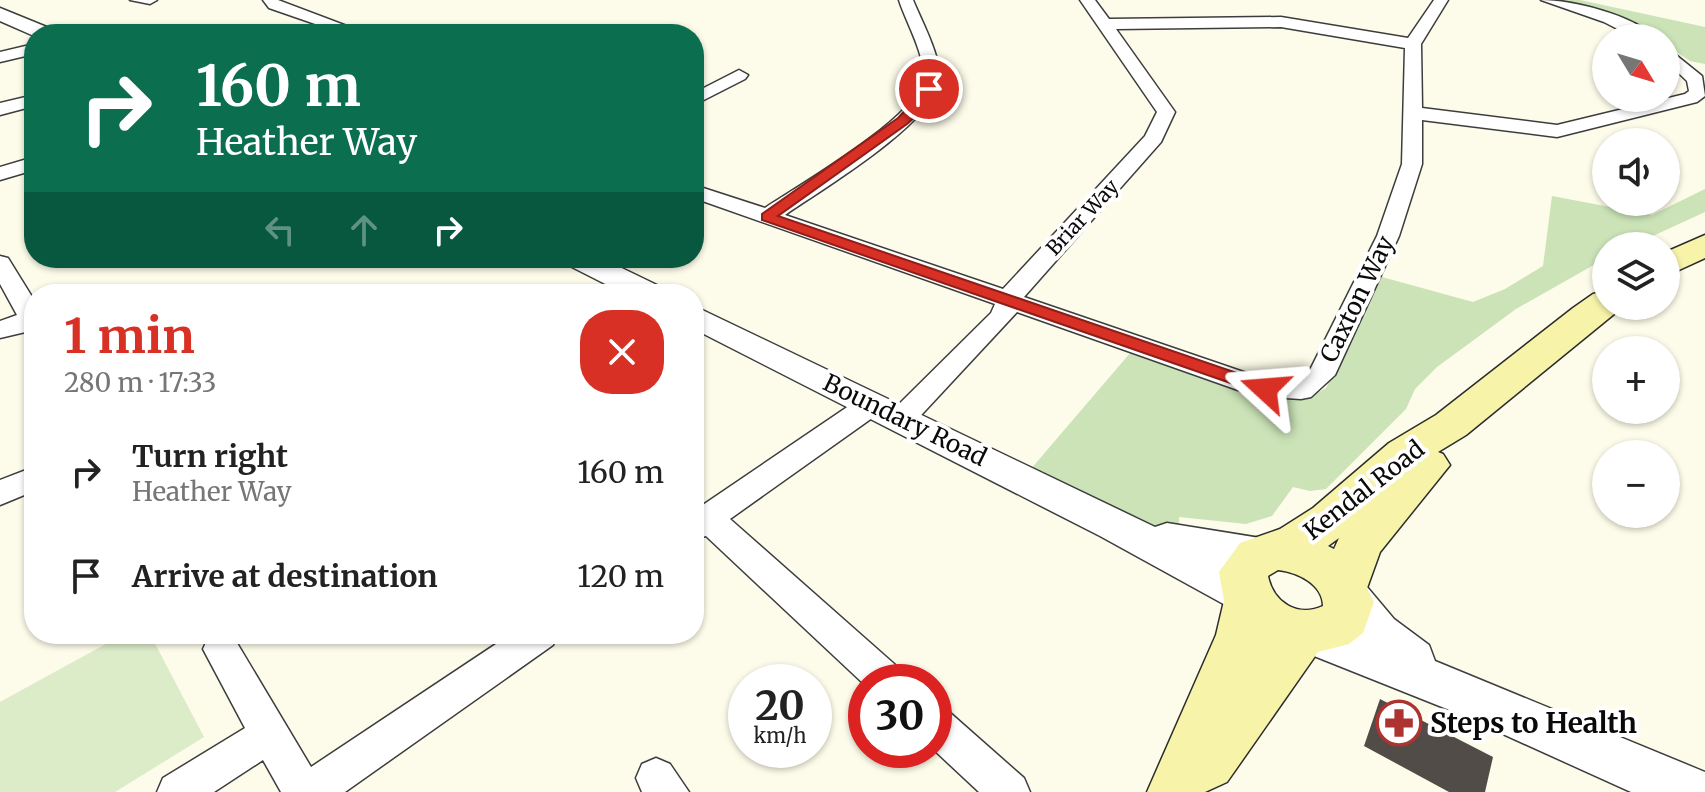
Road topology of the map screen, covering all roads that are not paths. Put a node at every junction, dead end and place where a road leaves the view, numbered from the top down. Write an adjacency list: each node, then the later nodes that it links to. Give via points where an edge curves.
1 (137, 0): 2 (street)
2 (150, 0)
3 (270, 0): 10 (street)
4 (906, 0): 27 (street, via 931,76 928,95 892,129)
5 (1087, 0): 11 (street, Briar Way)
6 (1441, 0): 13 (street)
7 (1548, 0): 12 (street)
8 (0, 14): 9 (street)
9 (24, 24)
10 (330, 24)
11 (1105, 24): 13 (street, via 1281,22); 33 (street, Briar Way, via 1162,102 1162,125)
12 (1620, 24)
13 (1413, 44): 23 (street, Caxton Way)
14 (24, 51): 15 (street)
15 (0, 57)
16 (1680, 65): 19 (street, via 1696,80 1698,93)
17 (739, 75): 18 (street)
18 (704, 94)
19 (1680, 101)
20 (24, 103): 21 (street)
21 (0, 109)
22 (1637, 112): 23 (street, via 1539,131)
23 (1413, 113): 33 (street, Caxton Way, via 1412,164 1388,236 1321,375 1301,390 1265,389)
24 (24, 166): 25 (street)
25 (0, 174)
26 (704, 195): 27 (street, Caxton Way)
27 (767, 217): 33 (street, Caxton Way)
28 (1705, 245): 29 (main road)
29 (1680, 258)
30 (0, 263): 34 (street)
31 (597, 268): 32 (street)
32 (630, 284)
33 (1010, 300): 39 (street, Briar Way, via 1002,316)
34 (24, 304)
35 (1592, 312): 40 (main road, Kendal Road)
36 (704, 321): 39 (street, Boundary Road)
37 (24, 323): 38 (street)
38 (0, 330)
39 (886, 411): 43 (street, Briar Way); 45 (street, Boundary Road, via 1115,525)
40 (1449, 427): 45 (main road, Kendal Road, via 1407,452); 46 (main road, Kendal Road, via 1429,463 1359,544)
41 (24, 482): 42 (street)
42 (0, 493)
43 (704, 521)
44 (704, 526): 50 (street)
45 (1259, 574): 46 (main road, via 1299,554 1320,564); 47 (main road, via 1277,626); 58 (main road, via 1242,635)
46 (1344, 590): 47 (main road, via 1348,612 1340,626); 51 (street, via 1393,646)
47 (1306, 634): 51 (street); 59 (main road)
48 (525, 644): 56 (street)
49 (221, 649): 52 (street)
50 (867, 664)
51 (1469, 695): 60 (street)
52 (270, 734): 54 (street); 55 (street)
53 (952, 740): 57 (street)
54 (178, 792)
55 (303, 792)
56 (310, 792)
57 (1009, 792)
58 (1176, 792)
59 (1186, 792)
60 (1690, 792)

